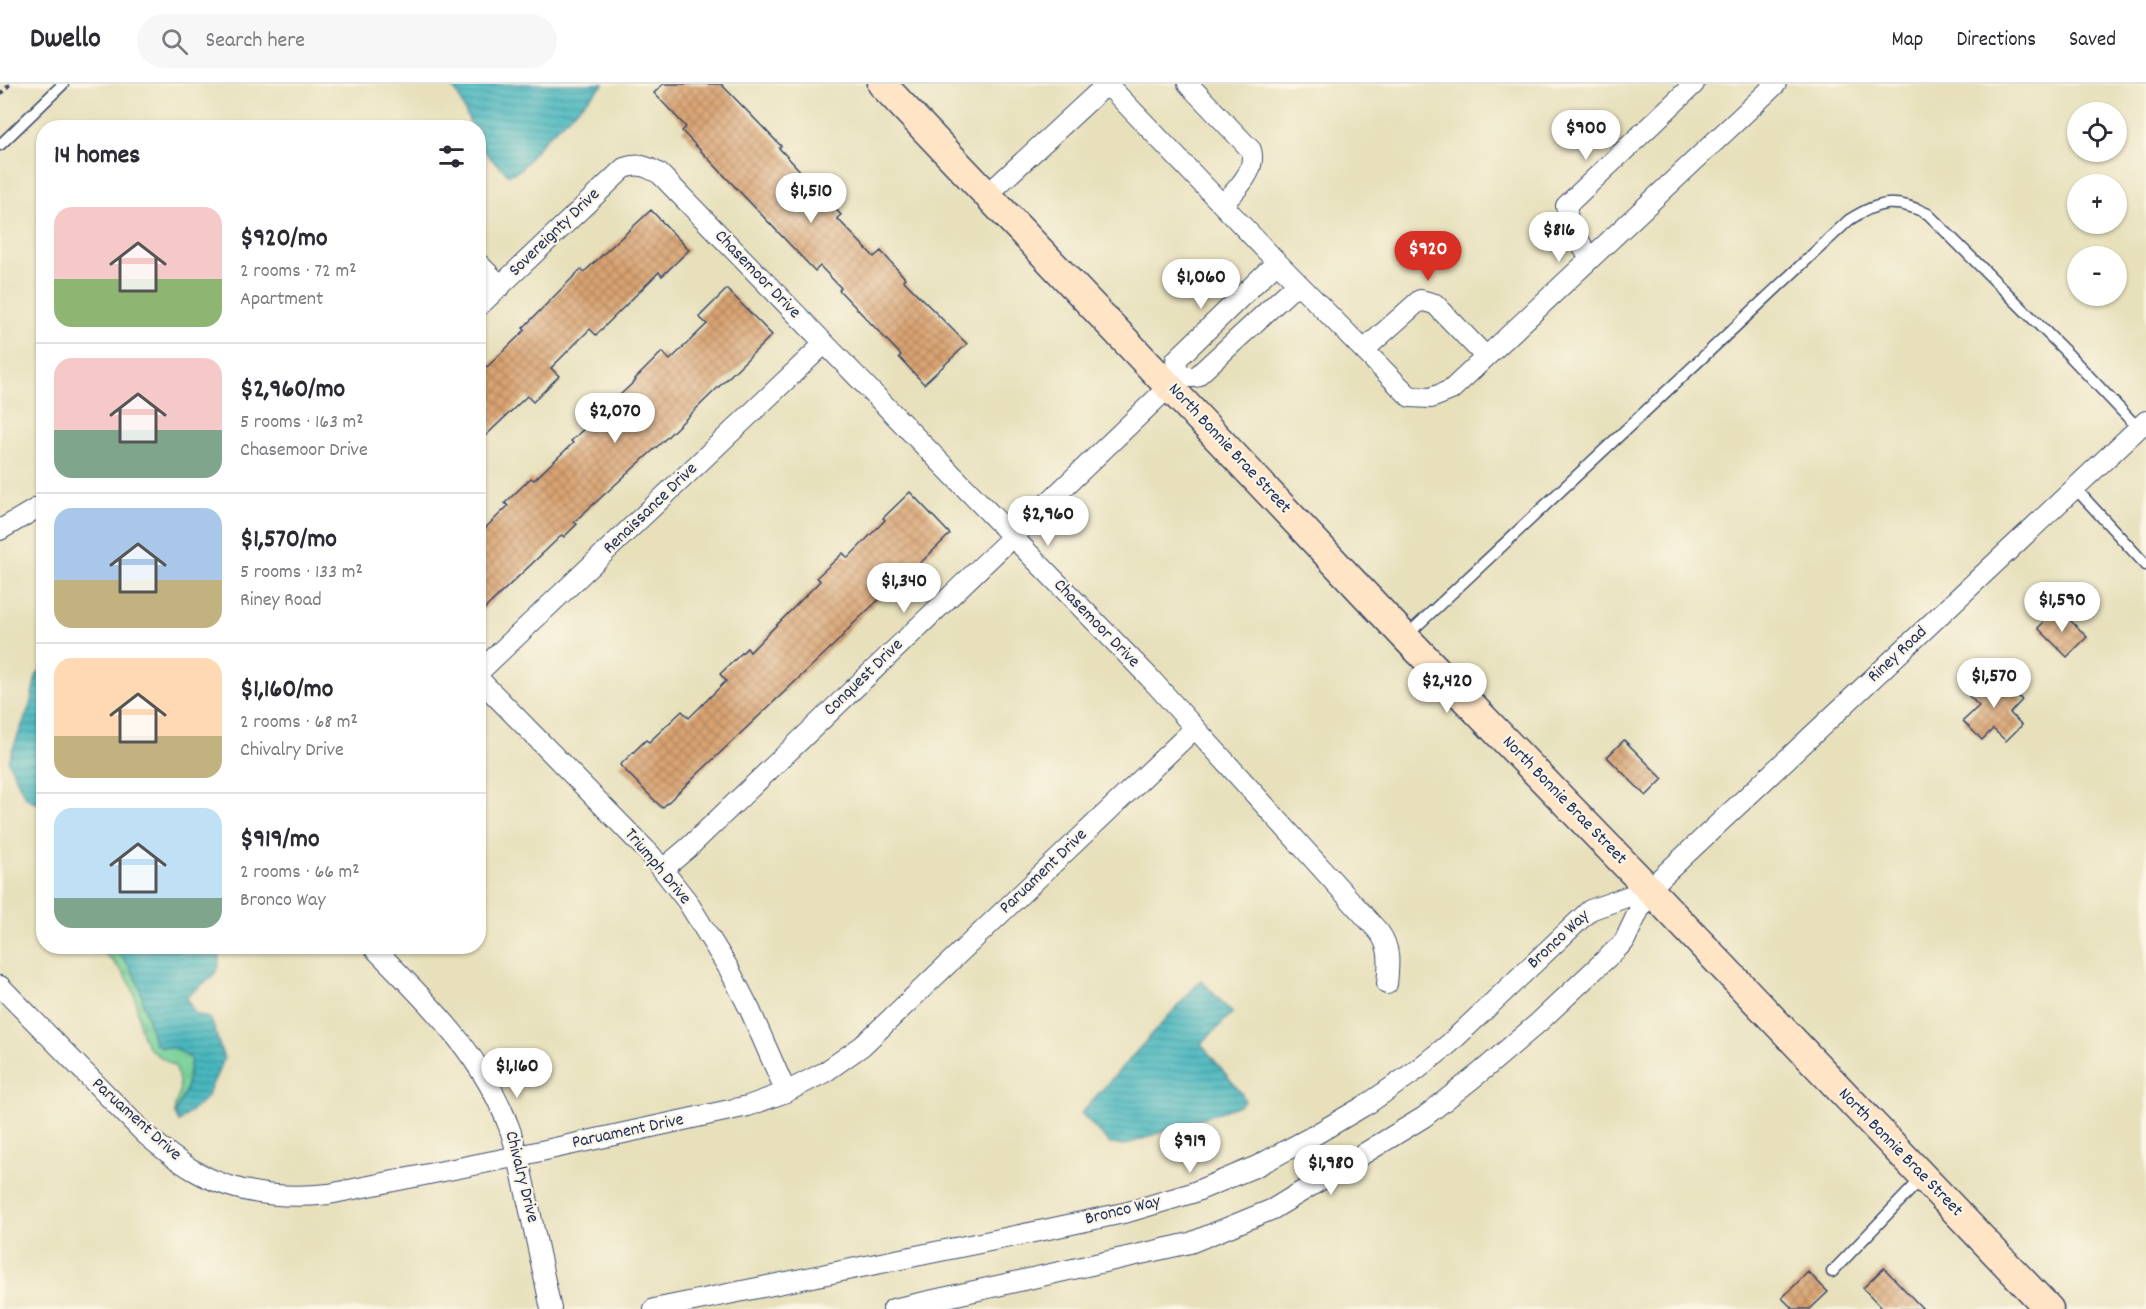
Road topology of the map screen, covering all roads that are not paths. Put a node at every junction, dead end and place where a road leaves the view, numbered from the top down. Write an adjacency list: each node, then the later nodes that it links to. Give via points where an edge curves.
1 (63, 84): 7 (lane)
2 (882, 84): 9 (main road, North Bonnie Brae Street)
3 (1107, 84): 9 (street); 10 (street)
4 (1188, 84): 10 (street, via 1251,150 1253,158 1242,184)
5 (1694, 84): 11 (street, via 1566,206 1569,224)
6 (1776, 84): 11 (street)
7 (0, 145)
8 (635, 165): 15 (street, Sovereignty Drive, via 615,176); 17 (street, Chasemoor Drive, via 660,174)
9 (987, 195): 20 (main road, North Bonnie Brae Street)
10 (1223, 204): 12 (street)
11 (1590, 260): 19 (street)
12 (1277, 262): 14 (street); 20 (street, via 1176,360)
13 (486, 271): 15 (street)
14 (1298, 283): 18 (street); 20 (street, via 1196,377)
15 (501, 286): 16 (street, Sovereignty Drive)
16 (486, 300)
17 (824, 344): 25 (street, Chasemoor Drive); 28 (street, Renaissance Drive)
18 (1364, 350): 19 (street, via 1410,397 1431,398 1451,390); 19 (street, via 1420,300 1435,304)
19 (1486, 357)
20 (1174, 382): 25 (street, Conquest Drive); 27 (main road, North Bonnie Brae Street)
21 (2142, 424): 22 (street, Riney Road); 27 (lane, via 1928,214 1885,203 1849,220)
22 (2075, 488): 26 (lane); 32 (street, Riney Road)
23 (36, 509): 24 (street)
24 (0, 530)
25 (1011, 537): 30 (street, Chasemoor Drive); 31 (street, Conquest Drive)
26 (2146, 564)
27 (1405, 637): 32 (main road, North Bonnie Brae Street)
28 (486, 668)
29 (486, 684): 31 (street, Triumph Drive)
30 (1195, 728): 34 (street, Chasemoor Drive, via 1386,941); 36 (street, Paruament Drive, via 862,1046 825,1072)
31 (663, 869): 36 (street, Triumph Drive, via 729,969)
32 (1649, 889): 38 (main road, North Bonnie Brae Street); 41 (street, Bronco Way, via 1590,910 1418,1069 1369,1103 1257,1166 1192,1193 1128,1212); 42 (street, via 1624,942 1482,1071 1424,1117 1273,1209 1190,1243)
33 (380, 954): 37 (street, Chivalry Drive, via 448,1024 472,1058 508,1125)
34 (1387, 984)
35 (0, 987): 37 (street, Paruament Drive, via 145,1134 194,1171 219,1182 281,1196 307,1196)
36 (786, 1092): 37 (street, Paruament Drive, via 748,1106)
37 (518, 1156): 40 (street, Chivalry Drive)
38 (1923, 1177): 39 (lane); 43 (main road, North Bonnie Brae Street)
39 (1833, 1272)
40 (551, 1309)
41 (654, 1309)
42 (893, 1309)
43 (2049, 1309)

